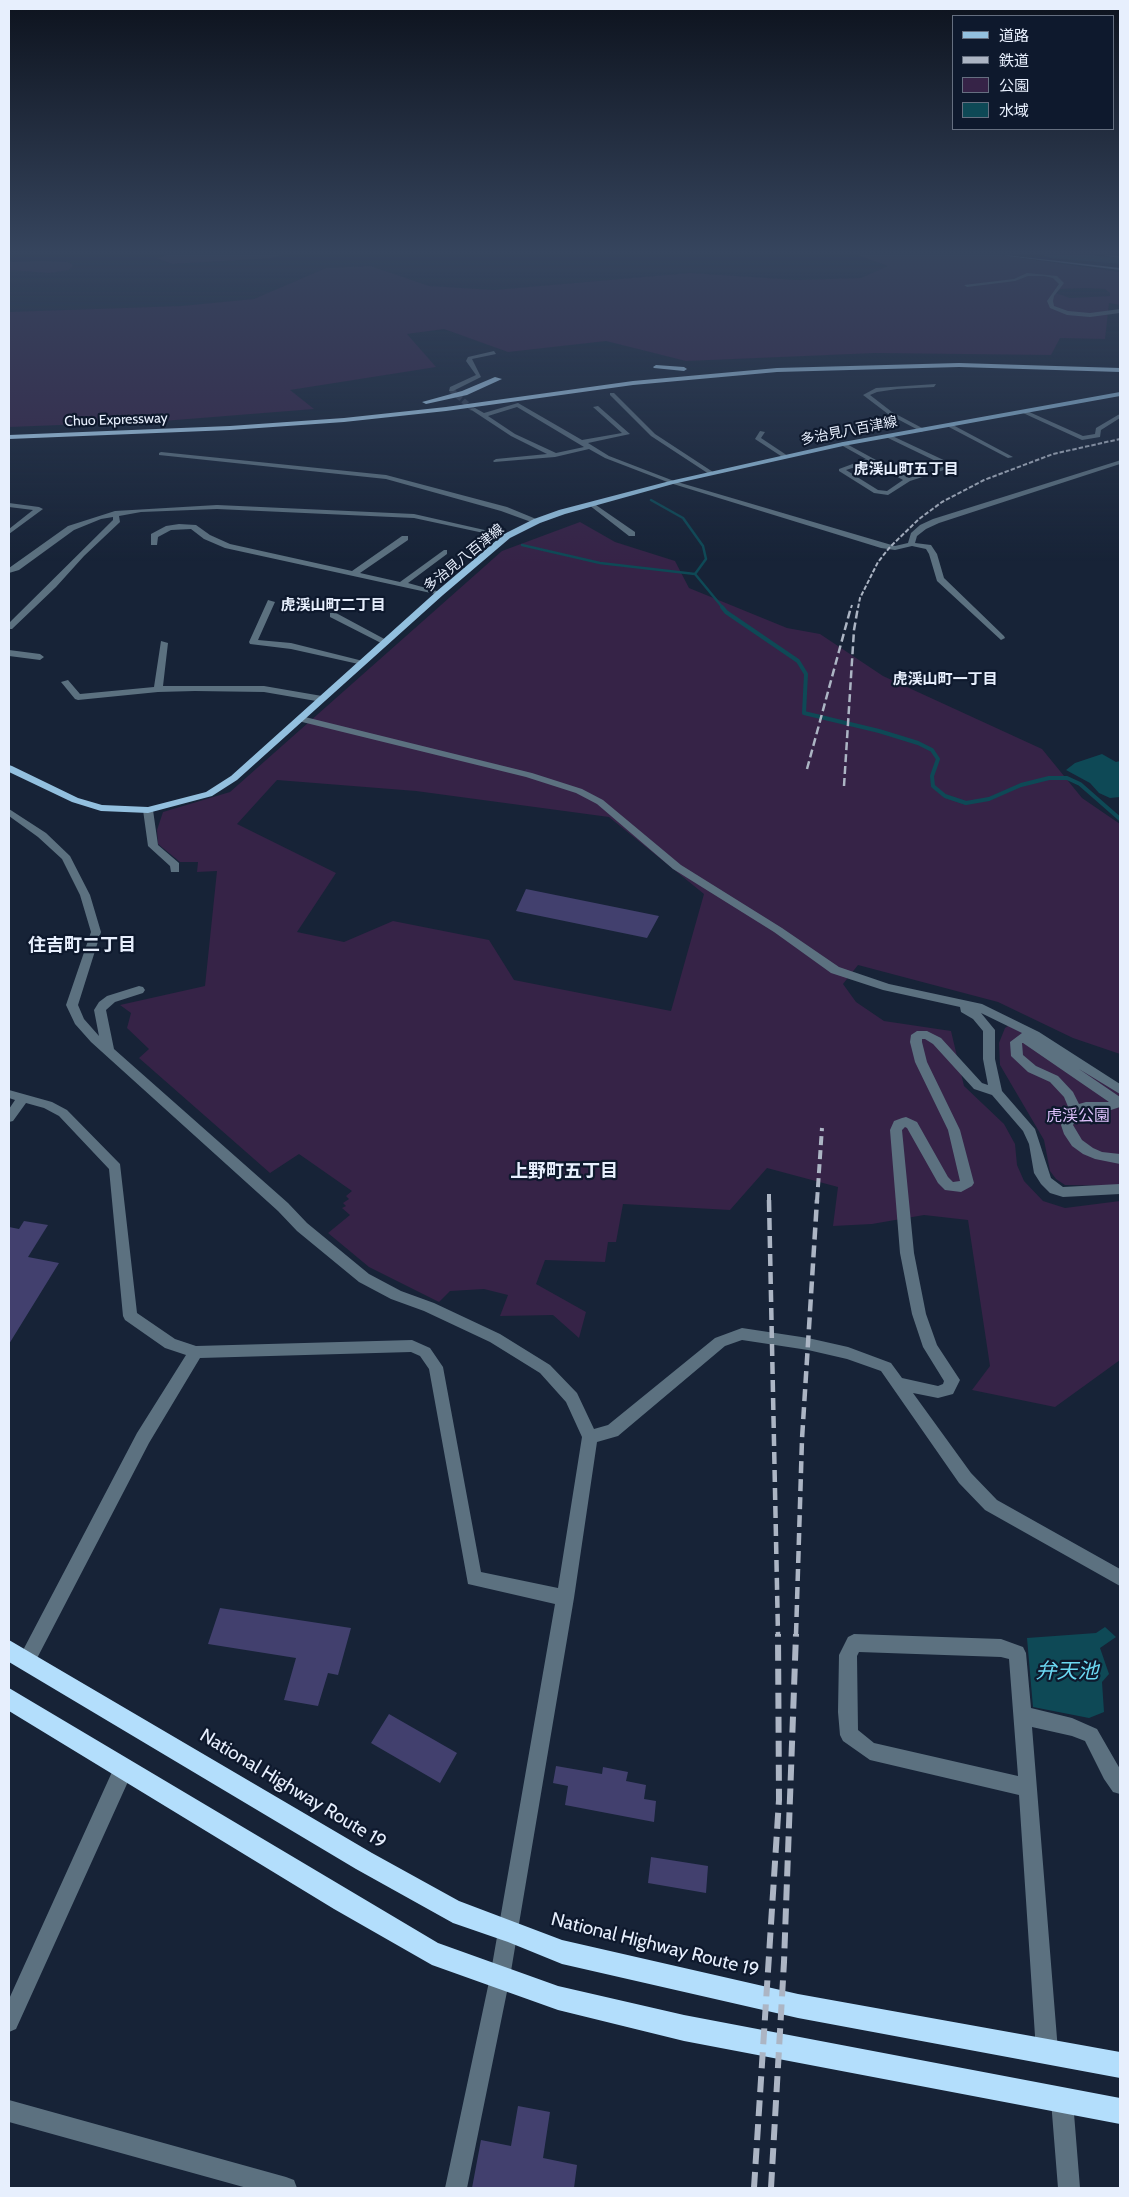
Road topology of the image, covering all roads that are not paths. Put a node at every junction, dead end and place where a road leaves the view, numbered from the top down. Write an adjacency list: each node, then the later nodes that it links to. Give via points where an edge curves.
1 (472, 358): 9 (street, via 469,361 479,376)
2 (849, 363): 3 (highway); 6 (highway, Chuo Expressway, via 981,361); 17 (highway, Chuo Expressway, via 664,375 375,413)
3 (719, 367)
4 (656, 368): 5 (highway)
5 (695, 368)
6 (1120, 368): 23 (highway, Chuo Expressway, via 888,365 777,370 633,383 344,420)
7 (498, 379): 17 (highway, via 464,393 426,402 297,417)
8 (934, 385): 19 (street, via 876,390 866,395 890,413)
9 (451, 390)
10 (612, 394): 34 (street, via 653,435)
11 (1120, 394): 14 (main road, 多治見八百津線)
12 (596, 407): 24 (street, via 627,434)
13 (472, 410): 15 (street)
14 (1025, 412): 16 (street, via 1082,438 1098,436 1098,429); 18 (main road, 多治見八百津線)
15 (482, 416): 24 (street, via 518,405); 28 (street)
16 (1120, 416)
17 (168, 426): 20 (highway, Chuo Expressway)
18 (949, 426): 19 (main road, 多治見八百津線); 30 (street)
19 (922, 430): 22 (main road, 多治見八百津線)
20 (9, 432)
21 (762, 432): 29 (street, via 757,438)
22 (888, 436): 25 (main road, 多治見八百津線); 35 (street, via 950,467)
23 (9, 437)
24 (582, 442): 26 (street)
25 (843, 444): 29 (main road, 多治見八百津線); 31 (street)
26 (591, 447): 28 (street); 36 (street, via 624,464)
27 (161, 454): 40 (street, via 386,476)
28 (555, 455): 32 (street)
29 (786, 457): 34 (main road, 多治見八百津線)
30 (1010, 458)
31 (871, 460): 35 (street); 35 (street, via 841,470 876,492 888,493)
32 (496, 461)
33 (1120, 462): 46 (street, via 936,521 914,535)
34 (711, 473): 36 (main road, 多治見八百津線)
35 (908, 480)
36 (672, 482): 37 (main road, 多治見八百津線); 46 (street, via 884,546 895,548)
37 (592, 504): 40 (main road, 多治見八百津線); 42 (street)
38 (9, 505): 41 (street, via 39,508)
39 (115, 513): 43 (street, via 217,507 414,516); 48 (street, via 71,528); 54 (street, via 117,520)
40 (537, 521): 43 (main road, 多治見八百津線)
41 (9, 532)
42 (632, 534)
43 (507, 536): 51 (main road, 多治見八百津線)
44 (405, 538): 49 (street)
45 (154, 542): 49 (street, via 154,536 169,528 193,527 228,546)
46 (911, 544): 55 (street, via 928,547 940,579)
47 (444, 552): 50 (street)
48 (9, 571)
49 (355, 573): 50 (street)
50 (402, 584): 51 (street)
51 (440, 593): 56 (main road, 多治見八百津線)
52 (271, 602): 60 (street, via 252,642 291,646)
53 (333, 615): 56 (street)
54 (9, 627)
55 (1001, 638)
56 (386, 642): 60 (main road, 多治見八百津線)
57 (164, 643): 62 (street)
58 (9, 653): 59 (street)
59 (40, 657)
60 (363, 662): 63 (main road, 多治見八百津線)
61 (65, 682): 62 (street, via 78,698)
62 (158, 689): 63 (street, via 264,689)
63 (322, 699): 64 (main road, 多治見八百津線)
64 (300, 719): 66 (main road, 多治見八百津線, via 234,778 209,794); 70 (street, via 529,775 579,791 600,802 677,867 835,970 887,987)
65 (9, 768): 66 (main road, 多治見八百津線, via 75,800 101,808)
66 (148, 810): 68 (street, via 153,846 174,865)
67 (9, 812): 74 (street, via 42,835 66,858 79,881 96,932 72,1005 79,1021)
68 (175, 870)
69 (138, 990): 74 (street, via 111,1000 100,1010)
70 (946, 1000): 71 (street, via 978,1007); 72 (street, via 977,1016)
71 (1012, 1023): 72 (street, via 1000,1023); 73 (street)
72 (989, 1030): 76 (street, via 989,1059)
73 (1040, 1043): 75 (street); 78 (street); 79 (street, via 1023,1037 1016,1042 1017,1056 1032,1069 1054,1079 1069,1095)
74 (108, 1050): 85 (street, via 302,1227 364,1278 495,1338 546,1369 572,1398)
75 (1120, 1090)
76 (996, 1092): 82 (street, via 1029,1129 1041,1173 1055,1190); 84 (street, via 978,1086 936,1041 927,1035 917,1035 921,1062 954,1130 967,1183 961,1187 950,1187 942,1180 912,1125 906,1121 899,1124 896,1130 907,1253 919,1314 930,1347 952,1380 948,1390 938,1392)
77 (16, 1096): 80 (street); 83 (street, via 63,1113 114,1167 130,1316 170,1344)
78 (1120, 1103): 79 (street)
79 (1076, 1110): 81 (street, via 1067,1125 1070,1134 1082,1147)
80 (9, 1118)
81 (1109, 1160)
82 (1120, 1189)
83 (196, 1352): 87 (street, via 412,1346 425,1352 436,1367 474,1578); 88 (street)
84 (898, 1383): 85 (street, via 886,1367 848,1353 742,1334 720,1342 613,1431); 86 (street, via 965,1478 991,1505)
85 (590, 1437): 87 (street)
86 (1120, 1578)
87 (565, 1598): 94 (street)
88 (18, 1655): 94 (highway, National Highway Route 19, via 453,1911)
89 (10, 1701): 91 (highway)
90 (1022, 1715): 92 (street, via 1091,1735); 93 (street); 93 (street, via 1017,1653 1001,1648 854,1643 848,1655 849,1735 870,1751)
91 (124, 1768): 95 (highway, via 432,1953); 96 (street)
92 (1120, 1785)
93 (1028, 1788): 97 (street)
94 (508, 1930): 95 (street); 97 (highway, National Highway Route 19, via 562,1952 779,2002)
95 (500, 1977): 99 (highway, via 558,1998 684,2028); 103 (street)
96 (9, 2022)
97 (1047, 2051): 98 (highway, National Highway Route 19)
98 (1120, 2065)
99 (1062, 2101): 101 (highway); 104 (street)
100 (9, 2110): 102 (street)
101 (1120, 2112)
102 (274, 2187)
103 (456, 2188)
104 (1069, 2188)

